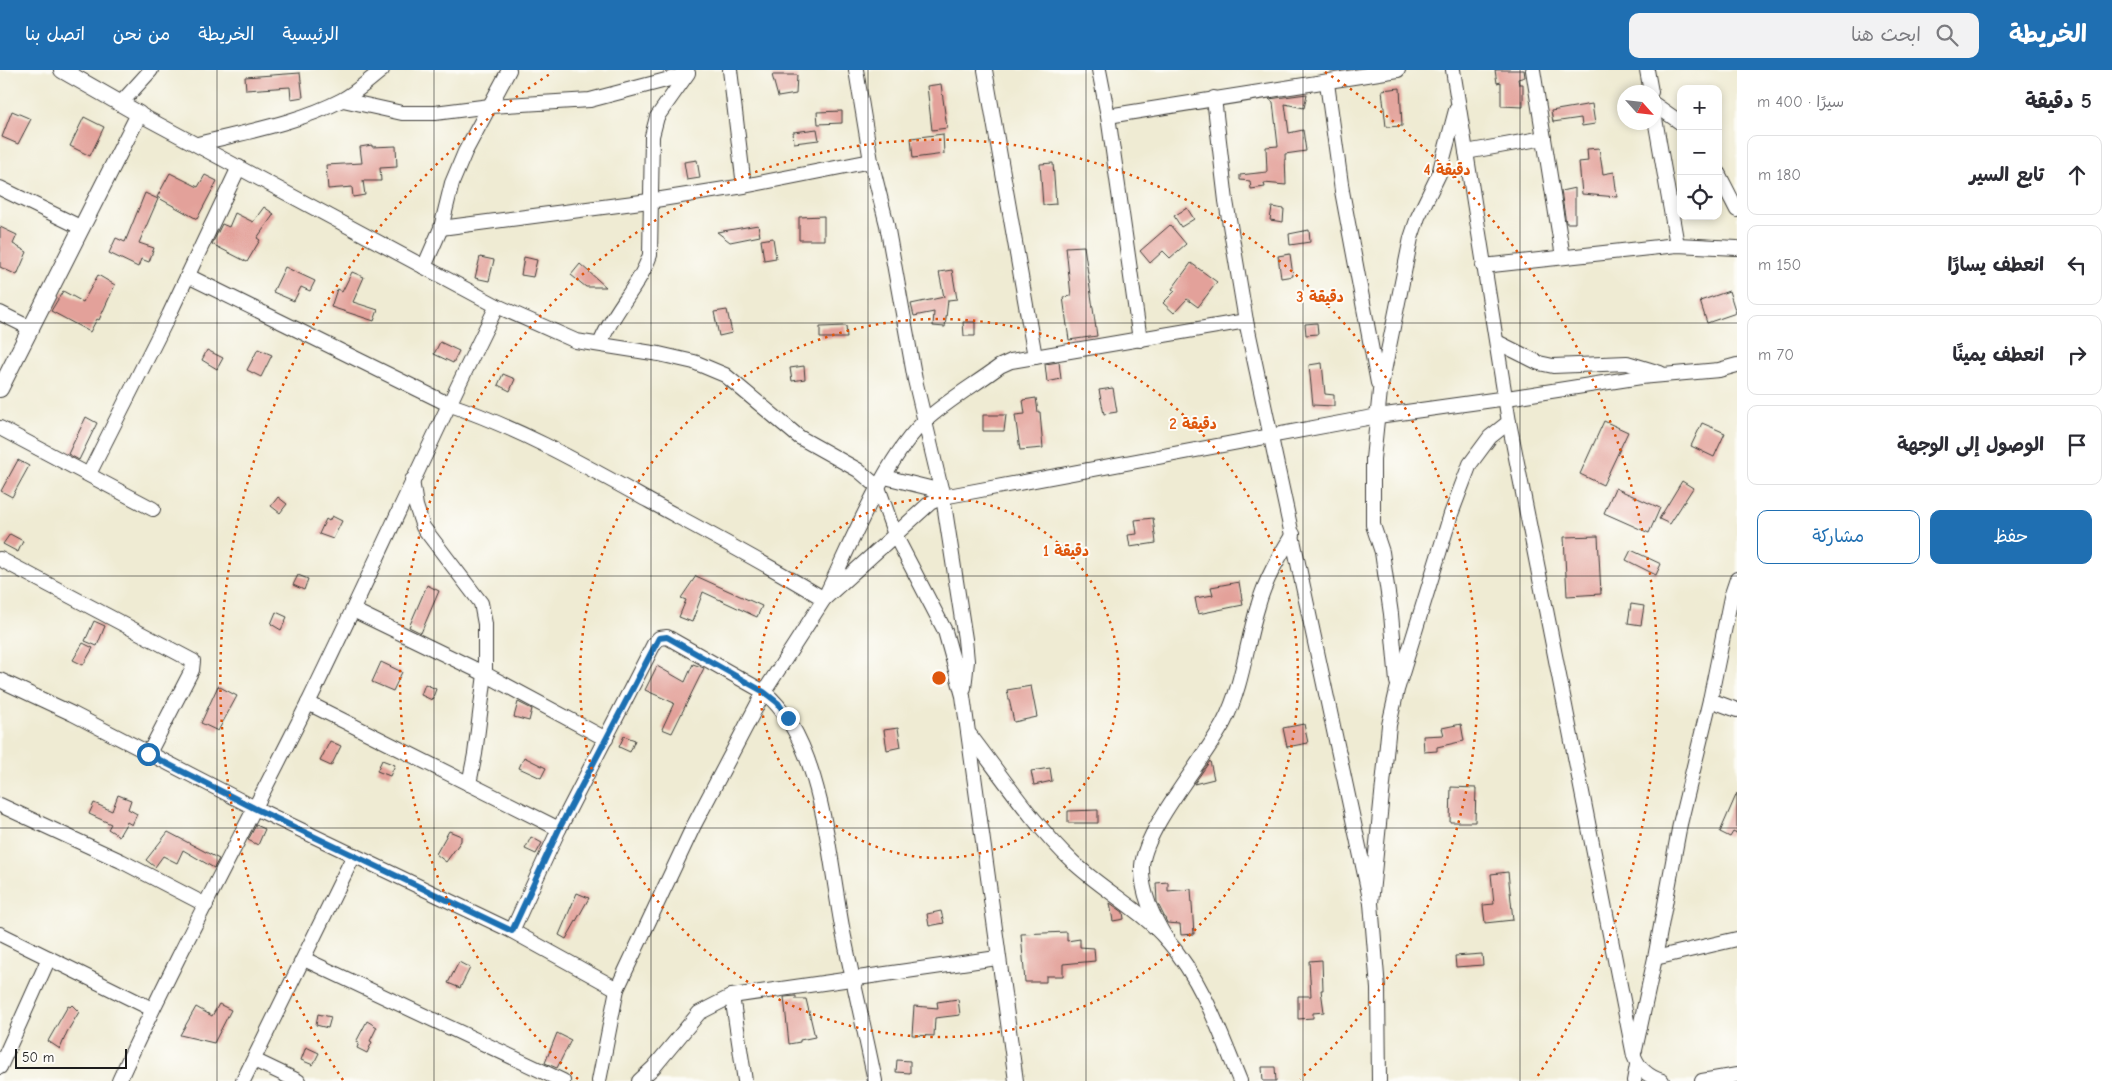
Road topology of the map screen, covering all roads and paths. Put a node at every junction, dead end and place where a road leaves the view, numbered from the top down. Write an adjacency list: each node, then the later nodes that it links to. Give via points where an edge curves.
1 (62, 70): 21 (street)
2 (135, 70): 16 (street)
3 (151, 70): 16 (street)
4 (382, 70): 19 (street)
5 (510, 70): 22 (street)
6 (730, 70): 34 (street)
7 (856, 70): 31 (street)
8 (985, 70): 53 (street)
9 (1099, 70): 25 (street)
10 (1398, 70): 15 (street)
11 (1452, 70): 20 (street)
12 (1533, 70): 28 (street)
13 (1647, 70): 17 (street)
14 (689, 73): 22 (street, via 590,100); 36 (street, via 669,97 652,136)
15 (1327, 83): 18 (street); 57 (street, via 1342,191)
16 (138, 84): 21 (street)
17 (1650, 85)
18 (1214, 98): 25 (street); 48 (street, via 1226,202)
19 (343, 100): 22 (street, via 402,113 435,113); 29 (street, via 282,122)
20 (1458, 102): 30 (street); 57 (street, via 1439,174 1411,238)
21 (121, 103): 24 (street)
22 (490, 106): 39 (street, via 452,183)
23 (1662, 110): 26 (street)
24 (139, 114): 29 (street); 38 (street)
25 (1108, 116): 50 (street)
26 (1677, 120)
27 (1657, 130): 40 (street)
28 (1544, 138): 30 (street); 42 (street)
29 (198, 144): 32 (street)
30 (1466, 152): 43 (street)
31 (871, 161): 34 (street); 61 (street, via 887,225)
32 (239, 167): 44 (street); 45 (street)
33 (1719, 175): 37 (street)
34 (744, 186): 36 (street)
35 (0, 188): 38 (street)
36 (650, 201): 39 (street); 52 (street, via 650,255)
37 (1737, 210)
38 (82, 228): 49 (street)
39 (441, 228): 44 (street)
40 (1677, 245): 41 (street); 42 (street)
41 (1737, 248)
42 (1563, 257): 43 (street)
43 (1483, 266): 51 (street)
44 (424, 267): 46 (street)
45 (188, 276): 59 (street); 65 (street)
46 (497, 306): 52 (street, via 576,340); 59 (street)
47 (0, 313): 49 (street)
48 (1246, 321): 50 (street); 64 (street)
49 (32, 329): 56 (street)
50 (1140, 340): 53 (street)
51 (1497, 342): 55 (street, via 1539,363 1553,366 1627,363); 58 (street)
52 (600, 344): 67 (street, via 694,362 725,375 800,437)
53 (1035, 357): 61 (street, via 1000,366)
54 (1737, 365): 55 (street, via 1719,370)
55 (1666, 374): 58 (street)
56 (0, 389)
57 (1380, 391): 60 (street)
58 (1507, 398): 60 (street); 62 (street)
59 (448, 404): 66 (street); 74 (street, via 549,446 761,560)
60 (1378, 416): 64 (street); 78 (street, via 1373,459 1373,525 1382,552)
61 (925, 420): 67 (street, via 900,451); 68 (street)
62 (1509, 422): 78 (street, via 1490,437 1470,464 1451,514); 108 (street)
63 (0, 428): 65 (street)
64 (1271, 437): 68 (street); 70 (street)
65 (89, 474): 69 (street)
66 (412, 480): 75 (street); 76 (street, via 423,528 481,603 485,624)
67 (882, 482): 68 (street); 71 (street); 74 (street)
68 (943, 494): 71 (street); 80 (street, via 966,639)
69 (153, 509)
70 (1293, 534): 92 (street); 97 (street, via 1270,574 1258,606 1239,685 1224,722 1167,809 1142,865 1145,895)
71 (896, 535): 74 (street); 80 (street, via 945,631)
72 (0, 559): 86 (street, via 193,661 192,670)
73 (1737, 580): 81 (street)
74 (824, 599): 79 (street)
75 (353, 610): 76 (street); 82 (street)
76 (485, 674): 85 (street); 87 (street)
77 (0, 680): 86 (street)
78 (1397, 690): 92 (street, via 1389,725)
79 (764, 692): 85 (street, via 667,637 659,638); 102 (street, via 778,703 788,718 801,744 814,784 824,819); 103 (street, via 693,827)
80 (963, 696): 84 (street)
81 (1710, 700): 83 (street); 100 (street, via 1680,824)
82 (308, 703): 87 (street); 89 (street)
83 (1737, 710)
84 (969, 735): 97 (street, via 1061,850); 99 (street)
85 (606, 739): 90 (street)
86 (148, 754): 89 (street)
87 (469, 784): 90 (street)
88 (0, 805): 93 (street)
89 (254, 808): 91 (street); 93 (street)
90 (559, 829): 94 (street)
91 (354, 855): 94 (street); 101 (street)
92 (1372, 902): 120 (street, via 1378,989)
93 (206, 905): 105 (street)
94 (512, 931): 103 (street)
95 (0, 934): 98 (street)
96 (1737, 939): 100 (street)
97 (1167, 940): 119 (street, via 1205,997)
98 (50, 958): 105 (street); 106 (street)
99 (997, 958): 102 (street); 118 (street)
100 (1655, 958): 108 (street)
101 (304, 959): 107 (street); 113 (street)
102 (854, 979): 104 (street); 117 (street)
103 (617, 989): 114 (street)
104 (732, 996): 115 (street, via 700,1012); 116 (street)
105 (152, 1009): 110 (street)
106 (2, 1059)
107 (254, 1060): 111 (street); 112 (street)
108 (1635, 1060): 121 (street); 122 (street, via 1646,1073)
109 (1732, 1077): 123 (street)
110 (119, 1081)
111 (243, 1081)
112 (298, 1081)
113 (563, 1081)
114 (599, 1081)
115 (639, 1081)
116 (745, 1081)
117 (875, 1081)
118 (1016, 1081)
119 (1240, 1081)
120 (1379, 1081)
121 (1634, 1081)
122 (1662, 1081)
123 (1702, 1081)

